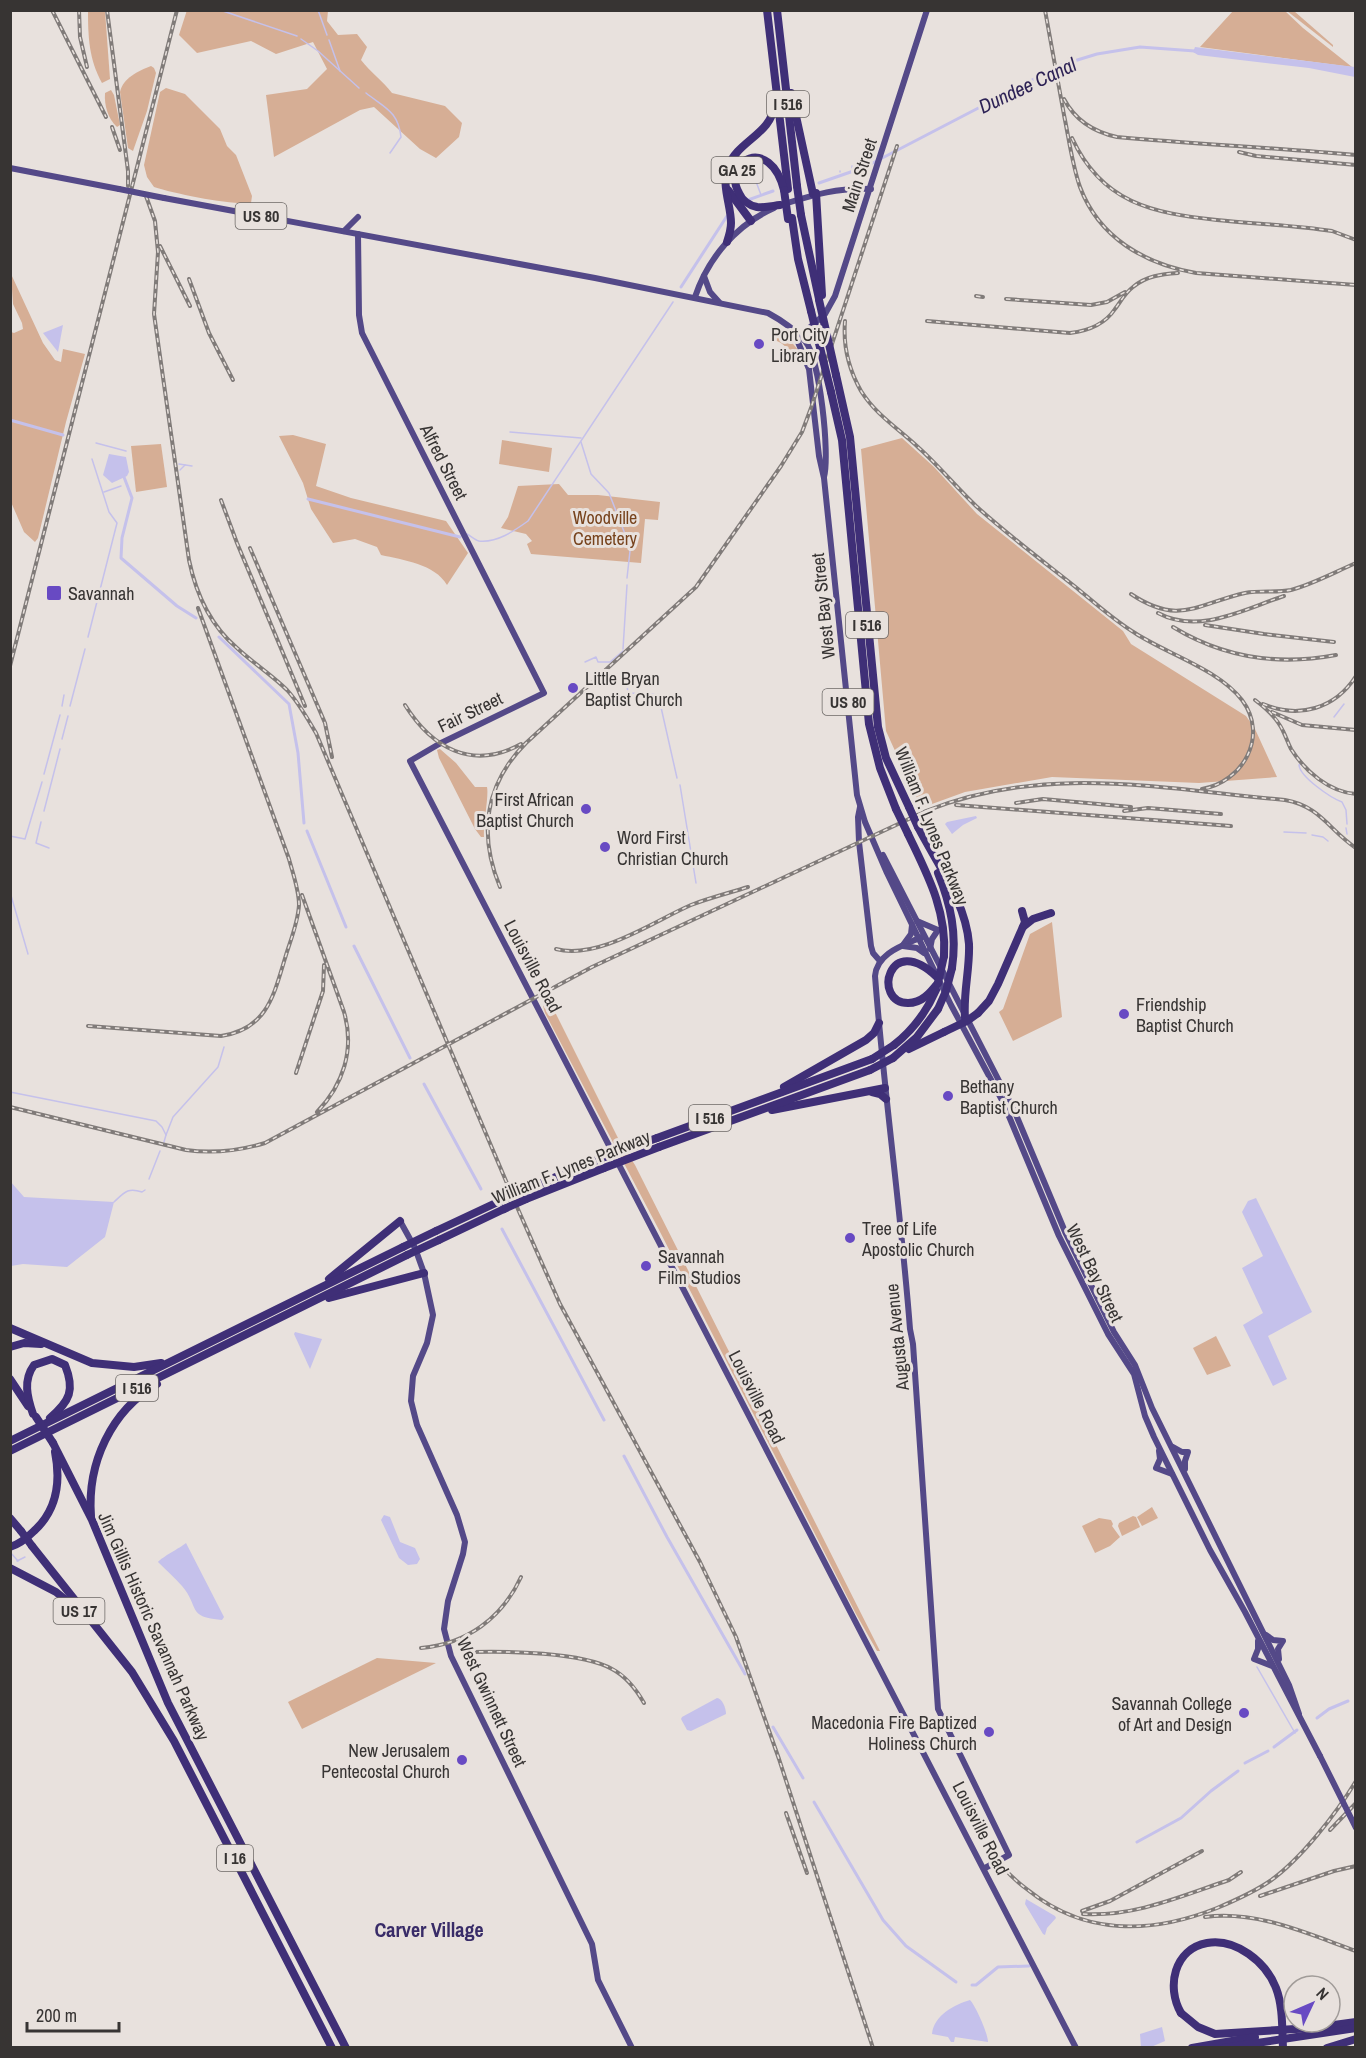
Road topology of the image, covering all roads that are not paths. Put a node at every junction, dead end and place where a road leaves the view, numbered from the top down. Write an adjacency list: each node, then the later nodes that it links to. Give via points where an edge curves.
1 (767, 10): 5 (highway, William F. Lynes Parkway)
2 (777, 10): 4 (highway)
3 (927, 10): 9 (main road, Main Street)
4 (778, 22): 10 (highway, via 795,114); 20 (highway, I 516, bridge, via 801,215)
5 (777, 91): 7 (highway, via 771,120 734,155); 8 (highway, William F. Lynes Parkway / I 516)
6 (10, 168): 15 (main road, US 80, bridge)
7 (726, 183): 14 (highway, via 734,199); 17 (highway, via 731,221)
8 (786, 189): 11 (highway, GA 25, via 772,165 755,157 737,169 735,182); 38 (highway, William F. Lynes Parkway / I 516, bridge, via 798,259 842,440 869,724 880,768 941,911 944,956)
9 (871, 189): 10 (main road, GA 25); 22 (main road, Main Street, via 832,303)
10 (816, 193): 12 (main road, GA 25); 20 (highway)
11 (741, 196): 12 (highway, GA 25, via 759,207); 14 (highway)
12 (780, 205): 14 (main road)
13 (358, 217): 15 (main road)
14 (753, 219): 17 (main road)
15 (344, 231): 16 (main road, US 80)
16 (358, 234): 19 (main road, US 80); 26 (main road, Alfred Street, via 362,333)
17 (727, 242): 18 (main road)
18 (704, 276): 19 (main road); 21 (main road)
19 (695, 297): 21 (main road, US 80)
20 (821, 298): 29 (highway, William F. Lynes Parkway / I 516, bridge, via 850,437 878,727 886,758)
21 (719, 302): 23 (main road, US 80, via 759,310 777,318)
22 (813, 326): 23 (main road, Main Street); 24 (main road, via 808,336)
23 (799, 337): 24 (main road, US 80); 25 (main road, West Bay Street / US 80, via 814,400)
24 (809, 348): 25 (main road, West Bay Street / US 80, via 819,385)
25 (824, 478): 28 (main road, West Bay Street / US 80)
26 (544, 693): 27 (main road, Fair Street)
27 (410, 761): 79 (main road, Louisville Road)
28 (860, 807): 32 (main road, West Bay Street / US 80); 37 (main road, Augusta Avenue, via 858,824 872,950)
29 (918, 827): 39 (highway, via 966,925 969,968); 43 (highway, William F. Lynes Parkway / I 516, bridge, via 951,912 952,968 938,1009)
30 (1022, 911): 33 (highway)
31 (1051, 913): 33 (highway)
32 (914, 923): 34 (main road, West Bay Street); 35 (main road); 36 (main road, via 938,930)
33 (1022, 928): 43 (highway, bridge, via 998,984 978,1013)
34 (921, 938): 35 (main road); 36 (main road, West Bay Street)
35 (903, 946): 36 (main road); 37 (main road)
36 (928, 952): 38 (main road, West Bay Street); 39 (main road, West Bay Street)
37 (880, 961): 40 (main road, Augusta Avenue, via 875,976)
38 (936, 984): 38 (highway, via 924,998 905,1003 891,994 888,978 894,968 908,961 921,964); 46 (highway, William F. Lynes Parkway / I 516, bridge, via 919,1021 894,1045 872,1059); 65 (main road, West Bay Street, via 1003,1102 1084,1286 1134,1374 1145,1416)
39 (965, 1018): 64 (main road, West Bay Street, via 1014,1110 1066,1234)
40 (879, 1023): 41 (main road, Augusta Avenue); 42 (highway)
41 (881, 1038): 42 (highway); 44 (main road, Augusta Avenue)
42 (866, 1040): 46 (highway)
43 (896, 1056): 48 (highway, William F. Lynes Parkway / I 516, bridge, via 870,1070)
44 (885, 1088): 45 (highway); 47 (main road, Augusta Avenue)
45 (870, 1091): 47 (highway); 48 (highway)
46 (763, 1098): 50 (highway, William F. Lynes Parkway / I 516, bridge, via 522,1191 436,1231)
47 (886, 1099): 79 (main road, Augusta Avenue, via 920,1415 938,1709 1009,1855)
48 (759, 1112): 50 (highway, William F. Lynes Parkway / I 516, bridge, via 604,1168)
49 (400, 1221): 51 (main road, West Gwinnett Street); 53 (highway, via 335,1275)
50 (405, 1251): 52 (highway, William F. Lynes Parkway / I 516); 53 (highway, William F. Lynes Parkway / I 516)
51 (424, 1273): 52 (highway); 88 (main road, West Gwinnett Street, via 433,1315 427,1343 413,1376 411,1401 465,1542 447,1601 444,1629 450,1651 592,1944 598,1980)
52 (305, 1306): 55 (highway, William F. Lynes Parkway / I 516)
53 (279, 1310): 58 (highway, William F. Lynes Parkway / I 516)
54 (10, 1328): 56 (highway)
55 (228, 1344): 66 (highway, William F. Lynes Parkway / I 516); 70 (highway, via 148,1389 112,1426 95,1465)
56 (48, 1345): 57 (highway); 58 (highway, via 92,1363 121,1366 152,1365)
57 (10, 1347)
58 (187, 1353): 61 (highway, William F. Lynes Parkway / I 516)
59 (10, 1379): 60 (highway, Jim Gillis Historic Savannah Parkway / I 16)
60 (35, 1415): 61 (highway, via 27,1385 30,1370 39,1362 58,1361 65,1365 70,1393 61,1409); 63 (highway, Jim Gillis Historic Savannah Parkway / I 16, bridge)
61 (41, 1426): 62 (highway, William F. Lynes Parkway / I 516)
62 (10, 1441)
63 (53, 1443): 70 (highway, Jim Gillis Historic Savannah Parkway / I 16); 71 (highway, via 58,1480 54,1503 42,1525)
64 (1173, 1447): 68 (main road, West Bay Street); 68 (main road, via 1188,1452)
65 (1159, 1448): 67 (main road, West Bay Street); 67 (main road, via 1156,1468)
66 (10, 1453)
67 (1172, 1474): 73 (main road, West Bay Street, via 1210,1550)
68 (1186, 1475): 73 (main road, West Bay Street)
69 (10, 1518): 75 (highway, Jim Gillis Historic Savannah Parkway / I 16, bridge)
70 (92, 1520): 87 (highway, Jim Gillis Historic Savannah Parkway / I 16, via 168,1703)
71 (10, 1547)
72 (10, 1568): 75 (highway, US 17, via 35,1579 73,1605)
73 (1260, 1634): 74 (main road, West Bay Street); 74 (main road, via 1254,1659); 76 (main road, West Bay Street); 76 (main road, via 1282,1641 1278,1654)
74 (1272, 1666): 77 (main road, West Bay Street)
75 (132, 1672): 86 (highway, Jim Gillis Historic Savannah Parkway / I 16, via 174,1741)
76 (1289, 1685): 77 (main road, West Bay Street)
77 (1300, 1716): 78 (main road, West Bay Street, bridge)
78 (1356, 1828)
79 (985, 1868): 89 (main road, Louisville Road)
80 (1356, 2028): 91 (highway, bridge)
81 (1281, 2030): 82 (highway, bridge, via 1215,2034 1198,2027 1181,2013 1174,1999 1174,1974 1183,1958 1202,1944 1215,1942 1254,1958 1273,1981)
82 (1281, 2030)
83 (1281, 2030): 92 (highway, bridge)
84 (1282, 2033): 90 (highway, bridge)
85 (1356, 2039): 93 (highway)
86 (332, 2048)
87 (346, 2048)
88 (632, 2048)
89 (1076, 2048)
90 (1192, 2048)
91 (1224, 2048)
92 (1282, 2048)
93 (1326, 2048)

